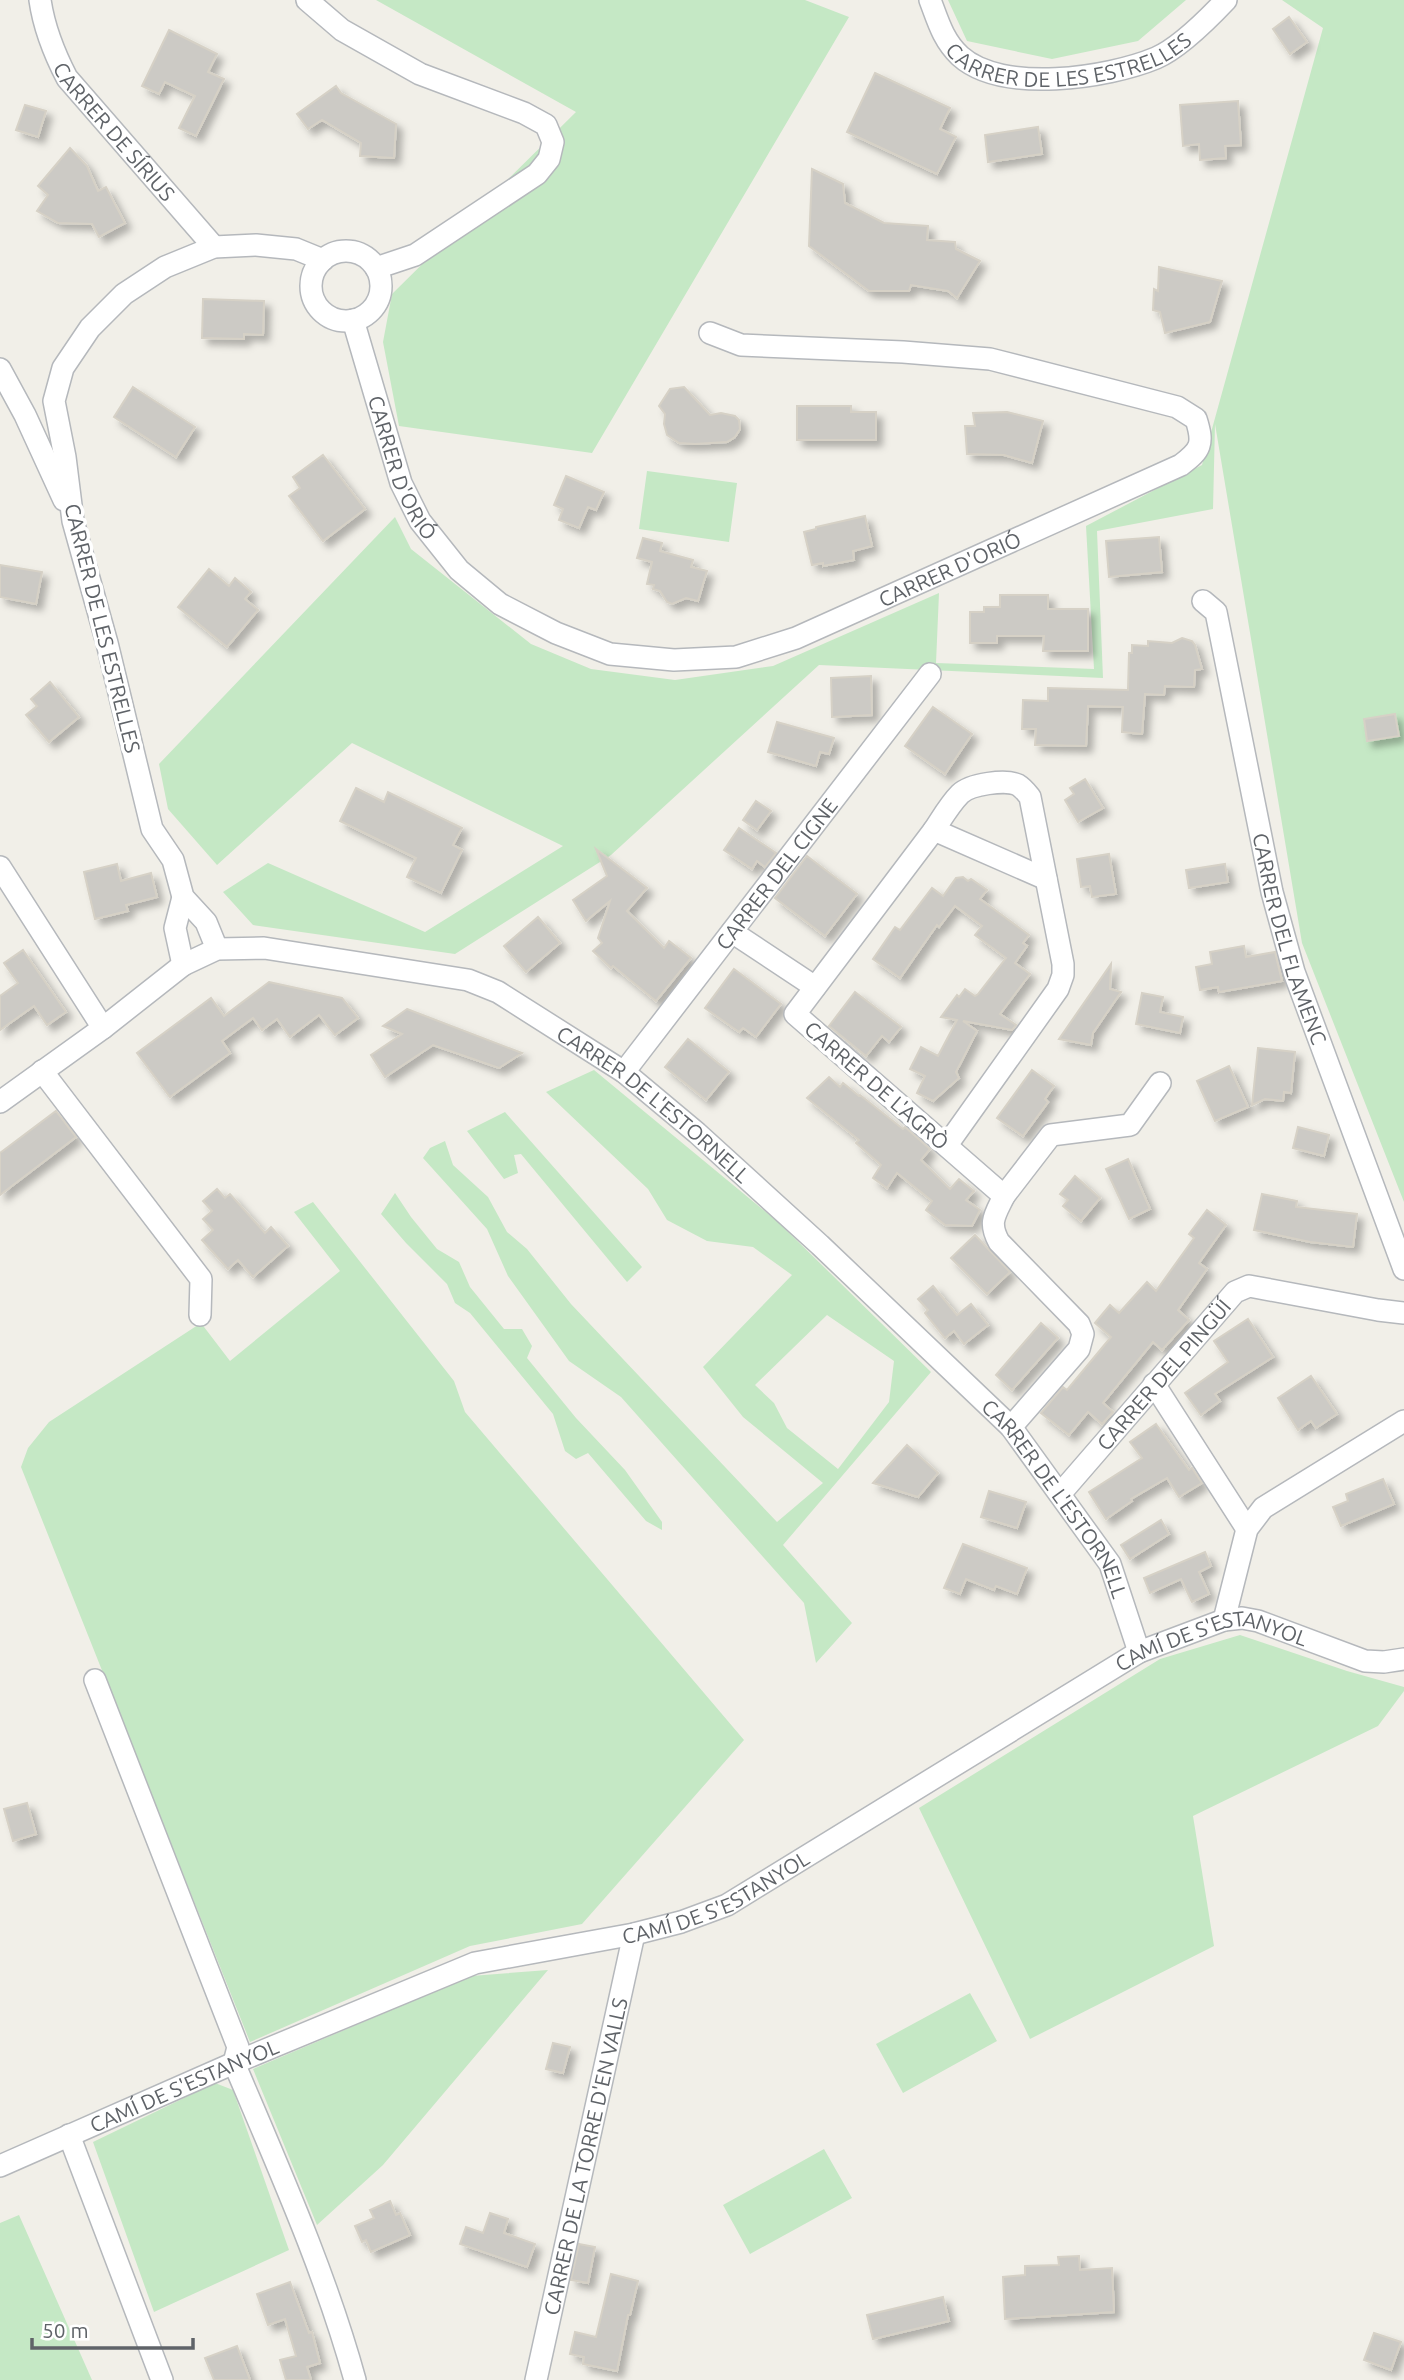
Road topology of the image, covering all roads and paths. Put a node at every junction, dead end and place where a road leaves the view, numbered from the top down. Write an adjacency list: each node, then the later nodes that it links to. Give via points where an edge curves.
1 (40, 0): 5 (street, CARRER DE SÍRIUS, via 42,17 67,78)
2 (307, 0): 7 (street, via 342,30 420,74 546,125 553,142 549,159 537,174 415,256)
3 (930, 0): 4 (street, CARRER DE LES ESTRELLES, via 944,38 961,57 983,70 1029,79 1096,76 1158,57 1205,23)
4 (1226, 0)
5 (214, 247): 6 (street, CARRER DE LES ESTRELLES, via 296,249); 11 (street, CARRER DE LES ESTRELLES, via 165,267 124,294 90,328 63,368 54,401)
6 (323, 260): 7 (street, via 352,251); 8 (street, via 312,279 315,301 331,317)
7 (376, 268): 8 (street, via 381,289 378,300)
8 (353, 320): 9 (street, CARRER D'ORIÓ, via 401,483 420,522 459,570 500,604 610,654 674,660 736,657 796,638 1181,466 1197,453 1201,437 1196,419 1177,407 990,359 741,345)
9 (710, 333)
10 (0, 369): 11 (street)
11 (73, 521): 17 (street, CARRER DE LES ESTRELLES, via 152,828 173,860)
12 (1203, 601): 29 (street, CARRER DEL FLAMENC, via 1216,612 1272,892 1294,972)
13 (930, 674): 18 (street, CARRER DEL CIGNE)
14 (934, 830): 16 (street); 16 (street, CARRER DE L'AGRÒ, via 962,792 997,782 1021,786 1030,797); 21 (street, CARRER DE L'AGRÒ)
15 (0, 867): 22 (street)
16 (1046, 879): 27 (street, CARRER DE L'AGRÒ, via 1063,964 1058,989)
17 (183, 897): 19 (street, CARRER DE LES ESTRELLES, via 206,922); 20 (street, CARRER DE LES ESTRELLES, via 175,929)
18 (732, 932): 21 (street); 24 (street, CARRER DEL CIGNE)
19 (217, 949): 20 (street, CARRER DE L'ESTORNELL); 24 (street, CARRER DE L'ESTORNELL, via 264,948 468,980 498,992)
20 (183, 965): 22 (street, CARRER DE L'ESTORNELL)
21 (815, 987): 27 (street, CARRER DE L'AGRÒ, via 795,1014)
22 (103, 1028): 23 (street, CARRER DE L'ESTORNELL)
23 (42, 1071): 26 (street, CARRER DE L'ESTORNELL); 31 (street, via 201,1279)
24 (624, 1072): 34 (street, CARRER DE L'ESTORNELL, via 810,1236)
25 (1160, 1083): 28 (street, via 1130,1125 1051,1135)
26 (0, 1101)
27 (947, 1145): 28 (street, CARRER DE L'AGRÒ)
28 (1004, 1196): 34 (street, via 993,1220 999,1242 1079,1324 1083,1335 1079,1349)
29 (1404, 1269)
30 (1404, 1313): 32 (street, CARRER DEL PINGÜÍ, via 1249,1286 1235,1292)
31 (200, 1315)
32 (1154, 1384): 35 (street, CARRER DEL PINGÜÍ); 36 (street)
33 (1404, 1421): 36 (street, via 1263,1508)
34 (1011, 1427): 35 (street, CARRER DE L'ESTORNELL)
35 (1060, 1494): 38 (street, CARRER DE L'ESTORNELL, via 1110,1564)
36 (1247, 1529): 37 (street)
37 (1224, 1620): 38 (street, CAMÍ DE S'ESTANYOL); 39 (street, CAMÍ DE S'ESTANYOL, via 1258,1621 1365,1661)
38 (1139, 1653): 41 (street, CAMÍ DE S'ESTANYOL, via 727,1905)
39 (1404, 1659)
40 (95, 1680): 42 (street, via 239,2046)
41 (634, 1934): 42 (street, CAMÍ DE S'ESTANYOL, via 475,1963); 47 (street, CARRER DE LA TORRE D'EN VALLS)
42 (234, 2063): 43 (street, CAMÍ DE S'ESTANYOL); 46 (street, via 333,2306)
43 (69, 2135): 44 (street, CAMÍ DE S'ESTANYOL); 45 (street)
44 (0, 2166)
45 (162, 2380)
46 (355, 2380)
47 (536, 2380)

